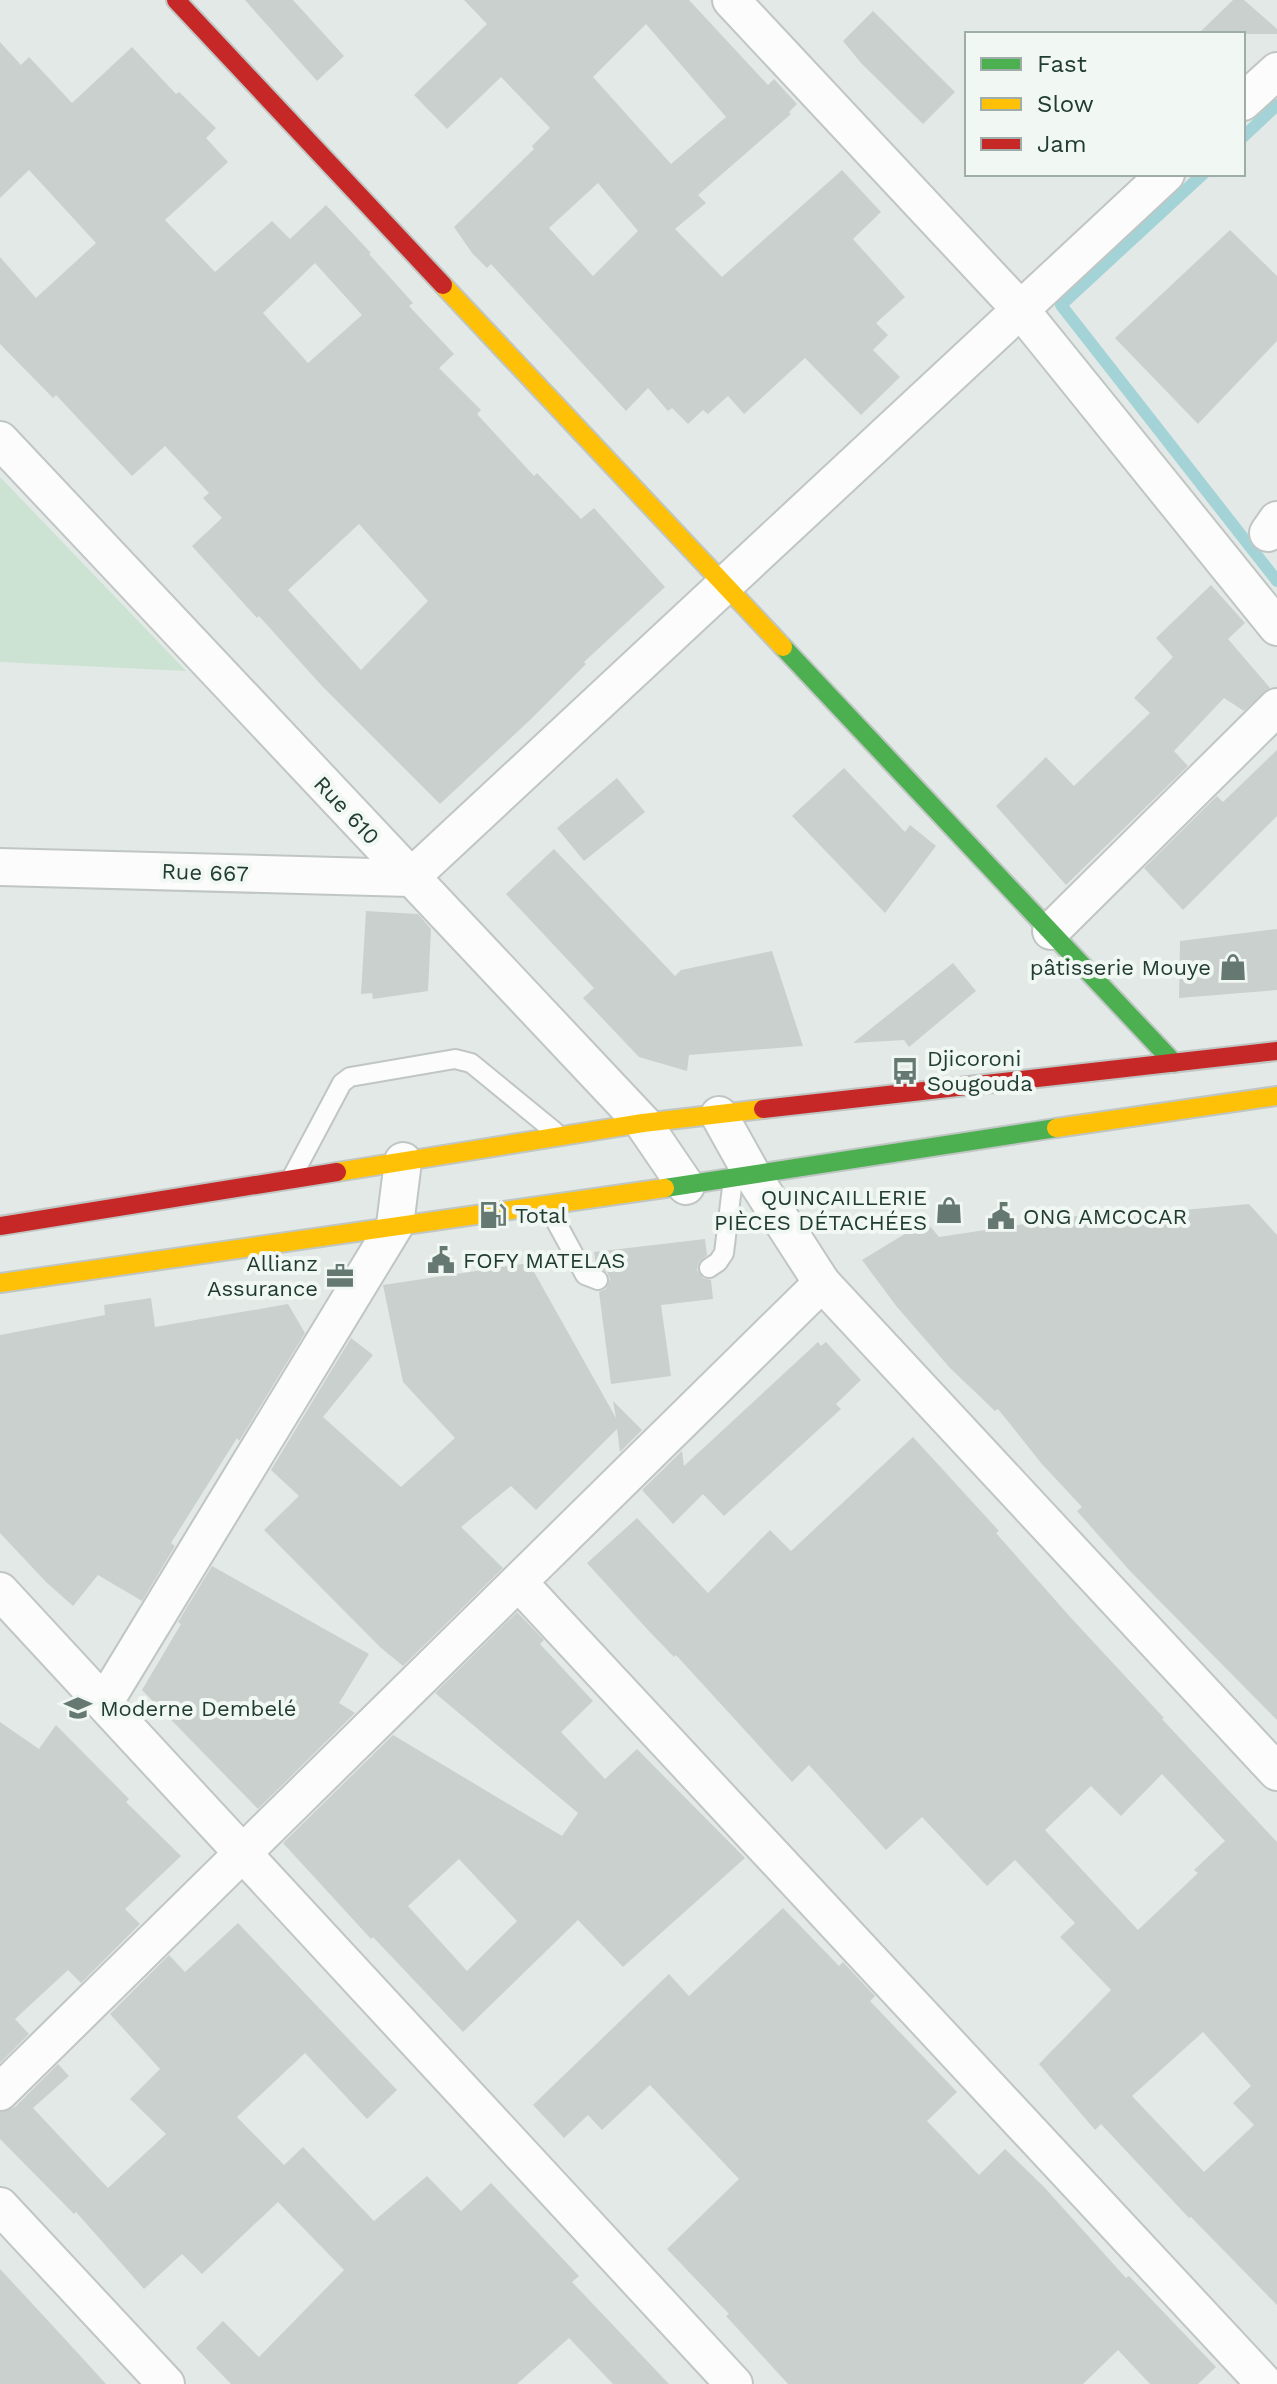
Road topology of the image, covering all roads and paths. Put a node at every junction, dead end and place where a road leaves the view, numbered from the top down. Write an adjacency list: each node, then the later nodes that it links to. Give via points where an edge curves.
1 (176, 0): 8 (main road)
2 (731, 0): 6 (street)
3 (1277, 71): 4 (street)
4 (1245, 100)
5 (1164, 176): 6 (street)
6 (1020, 309): 8 (street); 9 (street)
7 (0, 440): 12 (street, Rue 610)
8 (724, 585): 12 (street); 13 (main road)
9 (1277, 627)
10 (1277, 707): 13 (street)
11 (0, 867): 12 (street, Rue 667)
12 (410, 878): 18 (street, Rue 610)
13 (1051, 931): 15 (main road)
14 (1277, 1051): 15 (main road)
15 (1174, 1063): 17 (main road)
16 (1277, 1096): 21 (main road)
17 (719, 1115): 18 (main road); 21 (street)
18 (643, 1123): 19 (main road); 23 (street, Rue 610)
19 (560, 1136): 20 (main road); 22 (lane, via 471,1063 455,1059 350,1077)
20 (403, 1161): 22 (main road); 25 (street)
21 (743, 1177): 23 (main road); 27 (lane, via 724,1253); 30 (street)
22 (291, 1179): 26 (main road)
23 (686, 1186): 24 (main road)
24 (547, 1204): 25 (main road); 28 (lane, via 585,1275)
25 (395, 1225): 29 (main road); 33 (street)
26 (0, 1226)
27 (709, 1268)
28 (598, 1280)
29 (0, 1283)
30 (822, 1283): 31 (street); 34 (street)
31 (519, 1583): 35 (street); 40 (street)
32 (0, 1591): 33 (street)
33 (104, 1703): 35 (street)
34 (1277, 1772)
35 (243, 1854): 36 (street); 39 (street)
36 (0, 2092)
37 (0, 2206): 38 (street)
38 (166, 2384)
39 (734, 2384)
40 (1265, 2384)

